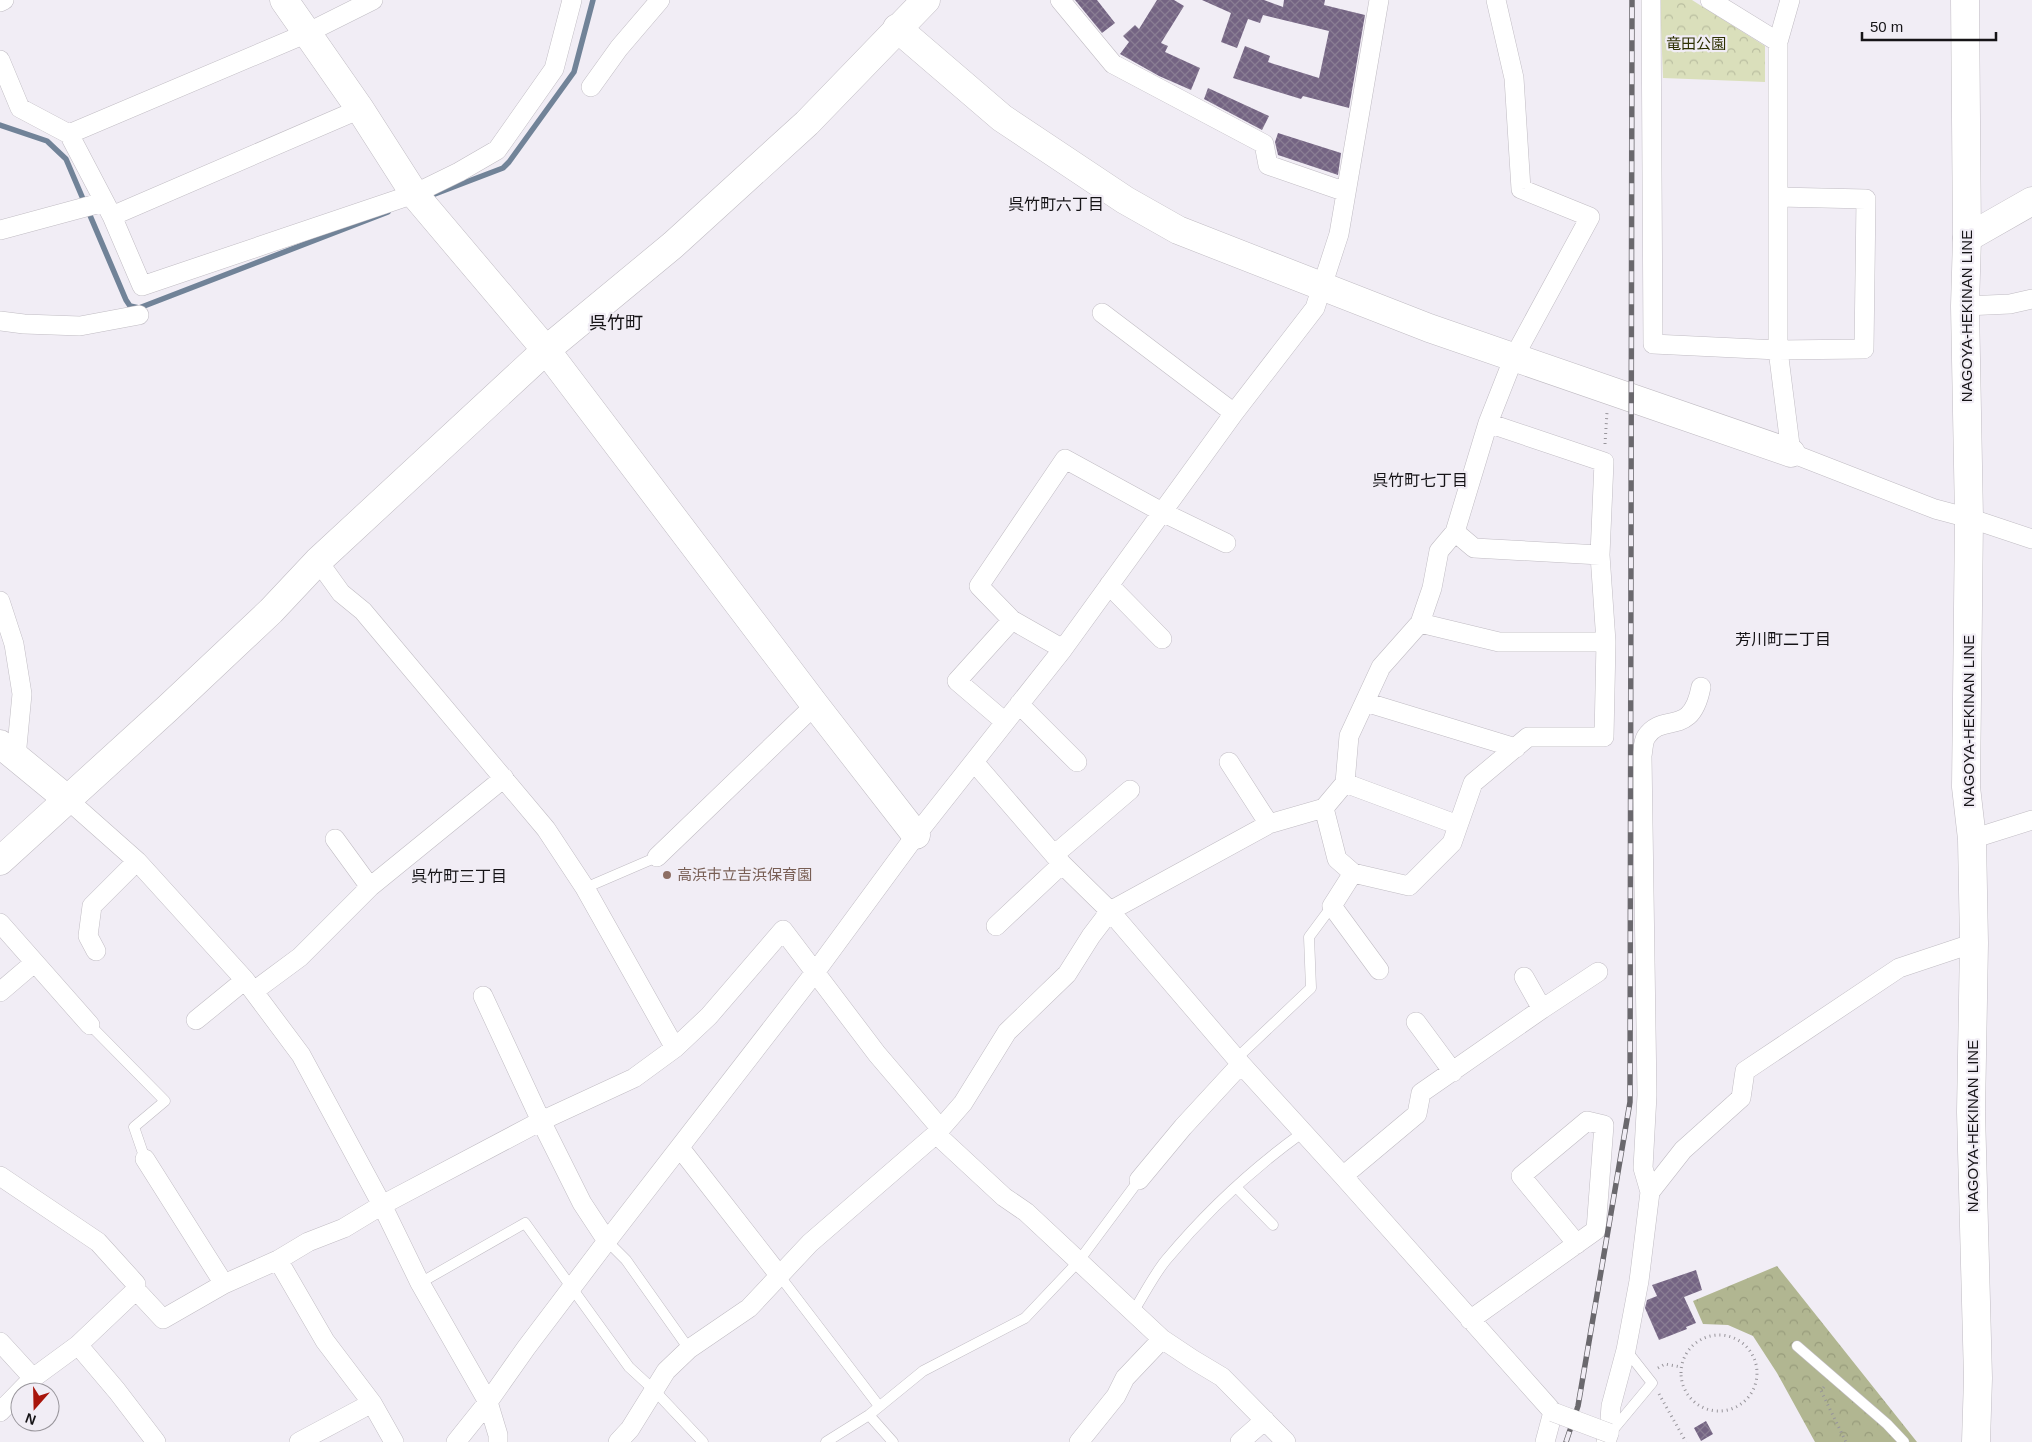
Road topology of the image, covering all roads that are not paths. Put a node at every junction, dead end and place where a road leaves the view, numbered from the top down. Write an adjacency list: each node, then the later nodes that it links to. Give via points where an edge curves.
1 (4, 0): 14 (street)
2 (284, 0): 16 (main road)
3 (372, 0): 16 (street)
4 (572, 0): 24 (street, via 554,69 497,150)
5 (660, 0): 19 (street)
6 (926, 0): 15 (main road)
7 (1060, 0): 22 (street, via 1113,64 1264,144 1268,165)
8 (1379, 0): 22 (street)
9 (1496, 0): 37 (street, via 1514,78 1521,189 1590,217)
10 (1651, 0): 36 (street, via 1653,344)
11 (1710, 0): 17 (street)
12 (1790, 0): 17 (street)
13 (1965, 0): 28 (main road, NAGOYA-HEKINAN LINE)
14 (0, 2)
15 (898, 28): 29 (main road, via 1002,118 1125,200 1178,230); 35 (main road, via 807,122 743,181)
16 (305, 34): 20 (main road); 21 (street)
17 (1778, 42): 23 (street)
18 (0, 60): 21 (street, via 20,108)
19 (591, 87)
20 (360, 109): 24 (main road); 26 (street)
21 (69, 134): 26 (street)
22 (1346, 192): 29 (street, via 1339,234)
23 (1778, 198): 36 (street); 36 (street, via 1866,199 1864,349)
24 (419, 200): 26 (street, via 142,286); 35 (main road)
25 (2032, 201): 28 (main road)
26 (105, 207): 27 (street, via 75,210)
27 (0, 230)
28 (1968, 238): 31 (main road, NAGOYA-HEKINAN LINE)
29 (1321, 286): 37 (main road); 38 (street, via 1315,308)
30 (2032, 299): 31 (street, via 2010,304)
31 (1965, 306): 42 (main road, NAGOYA-HEKINAN LINE)
32 (1102, 313): 38 (street)
33 (139, 315): 34 (street, via 80,326)
34 (0, 321)
35 (546, 350): 47 (main road); 58 (main road)
36 (1778, 350): 40 (street)
37 (1514, 357): 39 (street); 40 (main road)
38 (1234, 413): 41 (street)
39 (1488, 423): 43 (street); 46 (street, via 1604,462)
40 (1792, 453): 42 (street, via 1935,509)
41 (1162, 512): 45 (street); 48 (street); 50 (street, via 1065,459 980,586)
42 (1970, 518): 44 (street); 75 (main road, NAGOYA-HEKINAN LINE, via 1966,787)
43 (1455, 532): 46 (street, via 1474,548); 51 (street, via 1439,550 1432,588)
44 (2032, 539)
45 (1226, 543)
46 (1600, 555): 53 (street)
47 (318, 561): 65 (street, via 341,593 363,611); 68 (main road, via 270,612)
48 (1109, 585): 52 (street); 54 (street)
49 (0, 601): 61 (street, via 14,644 22,694)
50 (1012, 620): 54 (street); 59 (street, via 957,682)
51 (1420, 623): 53 (street, via 1498,642); 56 (street, via 1381,667)
52 (1162, 639)
53 (1606, 642): 60 (street, via 1604,737 1528,737)
54 (1063, 649): 57 (street)
55 (1701, 687): 113 (street, via 1690,716 1656,726 1645,739 1642,756 1647,1095 1643,1168)
56 (1365, 702): 60 (street); 66 (street, via 1350,736)
57 (1019, 704): 59 (street); 63 (street)
58 (815, 705): 73 (main road); 76 (street)
59 (1005, 722): 62 (street)
60 (1516, 748): 72 (street, via 1473,784)
61 (8, 750): 68 (main road)
62 (974, 762): 73 (street); 77 (street)
63 (1077, 762)
64 (1228, 762): 71 (street)
65 (504, 778): 81 (street); 82 (street, via 546,829)
66 (1345, 783): 69 (street); 72 (street)
67 (1130, 790): 77 (street)
68 (67, 799): 78 (main road); 79 (street)
69 (1324, 808): 71 (street); 80 (street, via 1337,859)
70 (2032, 820): 75 (street)
71 (1269, 824): 84 (street)
72 (1458, 825): 80 (street, via 1452,844 1409,886)
73 (916, 835): 91 (street)
74 (335, 839): 81 (street)
75 (1972, 839): 87 (main road, NAGOYA-HEKINAN LINE)
76 (657, 857): 82 (lane)
77 (1058, 859): 84 (street); 86 (street)
78 (0, 861)
79 (138, 861): 88 (street, via 92,906 88,936); 94 (street)
80 (1353, 873): 83 (street)
81 (370, 887): 94 (street, via 300,957)
82 (585, 888): 101 (street)
83 (1332, 906): 90 (street); 102 (lane, via 1309,937 1310,988)
84 (1110, 911): 102 (street); 105 (street, via 1067,974 1007,1032 963,1103)
85 (0, 923): 89 (street)
86 (996, 926)
87 (1974, 943): 113 (street, via 1899,968 1745,1071 1741,1098 1683,1150); 157 (main road, NAGOYA-HEKINAN LINE, via 1971,1112 1978,1378)
88 (96, 951)
89 (34, 963): 95 (street); 100 (street)
90 (1379, 970)
91 (816, 972): 101 (street, via 783,930 709,1016); 105 (street); 107 (street)
92 (1598, 972): 97 (street)
93 (1524, 977): 97 (street)
94 (250, 986): 98 (street); 114 (street, via 301,1055)
95 (0, 992)
96 (483, 996): 104 (street)
97 (1542, 1009): 103 (street)
98 (196, 1020)
99 (1416, 1022): 103 (street)
100 (90, 1025): 108 (lane, via 165,1101 134,1127)
101 (675, 1048): 104 (street, via 634,1078)
102 (1238, 1061): 106 (street); 111 (street)
103 (1453, 1072): 110 (street, via 1422,1093 1417,1114)
104 (541, 1121): 114 (street); 116 (street, via 582,1203)
105 (939, 1132): 119 (street, via 1004,1197 1026,1212); 120 (street, via 810,1243)
106 (1302, 1132): 110 (street); 112 (lane)
107 (680, 1148): 116 (street); 120 (street)
108 (145, 1159): 122 (street)
109 (0, 1176): 124 (street, via 98,1242 136,1284)
110 (1343, 1176): 126 (street)
111 (1139, 1180): 119 (lane)
112 (1236, 1187): 115 (lane); 125 (lane, via 1164,1262)
113 (1650, 1192): 132 (street)
114 (382, 1205): 118 (street, via 344,1228 308,1242); 121 (street)
115 (1273, 1225)
116 (607, 1241): 123 (street); 131 (lane, via 626,1260)
117 (1577, 1244): 117 (street, via 1596,1230 1604,1135 1604,1126 1587,1121 1521,1176); 126 (street)
118 (278, 1260): 122 (street); 136 (street, via 325,1341)
119 (1078, 1262): 125 (street); 137 (lane, via 1025,1318 923,1371)
120 (780, 1275): 131 (street, via 749,1308); 137 (lane)
121 (420, 1283): 123 (lane, via 525,1223); 135 (street)
122 (224, 1284): 124 (street, via 163,1319)
123 (572, 1288): 134 (lane, via 629,1367); 135 (street)
124 (136, 1290): 129 (street)
125 (1133, 1312): 127 (street)
126 (1470, 1320): 139 (street)
127 (1162, 1339): 141 (street, via 1222,1377); 152 (street, via 1125,1378 1116,1396)
128 (0, 1342): 133 (street)
129 (78, 1345): 133 (street); 143 (street)
130 (1797, 1346): 156 (lane)
131 (689, 1349): 134 (street, via 666,1371)
132 (1626, 1350): 142 (street, via 1611,1406); 142 (lane, via 1649,1379)
133 (33, 1378): 138 (street)
134 (654, 1390): 148 (street, via 630,1430); 149 (lane)
135 (488, 1402): 146 (street); 147 (street)
136 (372, 1403): 144 (street); 145 (street)
137 (879, 1406): 140 (lane)
138 (0, 1412)
139 (1552, 1412): 142 (street, bridge); 155 (street)
140 (869, 1415): 150 (lane); 151 (lane)
141 (1265, 1420): 153 (street); 154 (street)
142 (1607, 1438)
143 (156, 1442)
144 (299, 1442)
145 (394, 1442)
146 (456, 1442)
147 (498, 1442)
148 (618, 1442)
149 (703, 1442)
150 (826, 1442)
151 (893, 1442)
152 (1079, 1442)
153 (1240, 1442)
154 (1286, 1442)
155 (1545, 1442)
156 (1904, 1442)
157 (1976, 1442)

